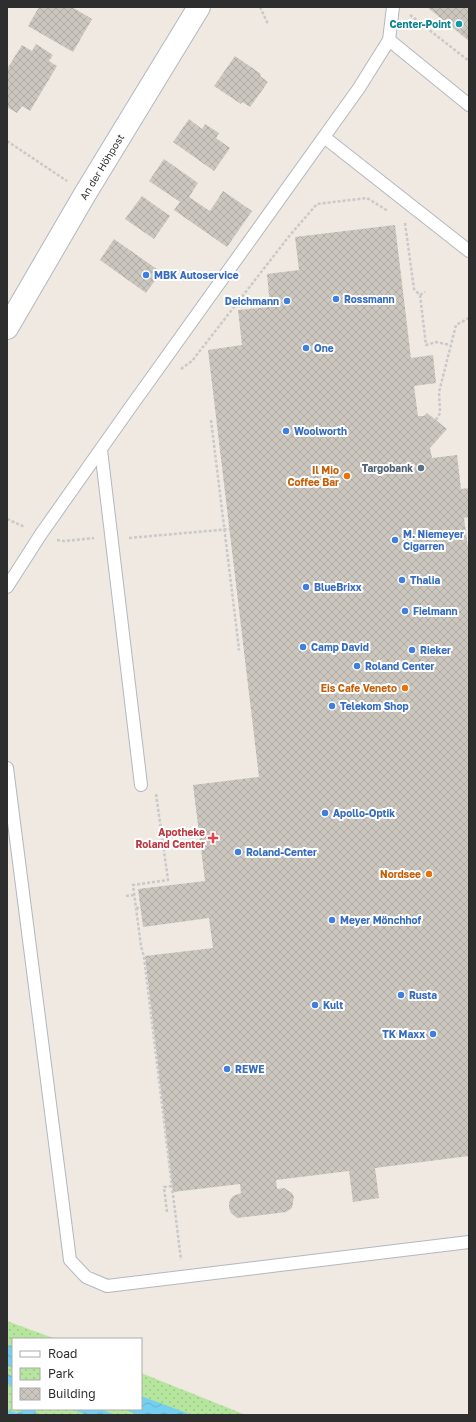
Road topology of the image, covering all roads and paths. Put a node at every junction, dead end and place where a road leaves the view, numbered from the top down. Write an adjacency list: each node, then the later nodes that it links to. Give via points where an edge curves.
1 (199, 7): 11 (street, An der Höhpost)
2 (260, 7): 5 (path)
3 (393, 7): 6 (lane)
4 (406, 13): 7 (path)
5 (268, 24)
6 (388, 40): 8 (lane); 9 (lane, via 359,88)
7 (469, 61)
8 (469, 105)
9 (324, 137): 14 (lane); 23 (lane)
10 (7, 141): 11 (path)
11 (86, 194): 18 (street, An der Höhpost)
12 (388, 212): 20 (path, via 367,198 318,204 290,235 192,361)
13 (400, 220): 16 (path, via 406,224 414,289)
14 (469, 252)
15 (425, 292): 16 (path)
16 (420, 295): 19 (path, via 426,345 436,342)
17 (469, 318): 19 (path, via 456,325)
18 (7, 328)
19 (450, 346): 22 (path, via 439,392 440,413)
20 (176, 372)
21 (211, 420): 25 (path)
22 (436, 420)
23 (101, 450): 26 (lane); 27 (lane)
24 (230, 528): 25 (path)
25 (225, 529): 27 (path, via 133,539); 29 (path)
26 (41, 534): 27 (path, via 64,541); 28 (lane)
27 (111, 536): 31 (lane)
28 (7, 587)
29 (238, 650)
30 (7, 768): 40 (lane, via 70,1260 86,1277 107,1286)
31 (141, 786)
32 (156, 792): 33 (path, via 168,880 133,885)
33 (134, 895): 34 (path); 35 (path)
34 (126, 896)
35 (136, 908): 36 (path); 37 (path)
36 (140, 908)
37 (172, 1186): 38 (path, via 164,1188); 40 (path)
38 (167, 1212)
39 (469, 1242): 40 (lane)
40 (183, 1277)

